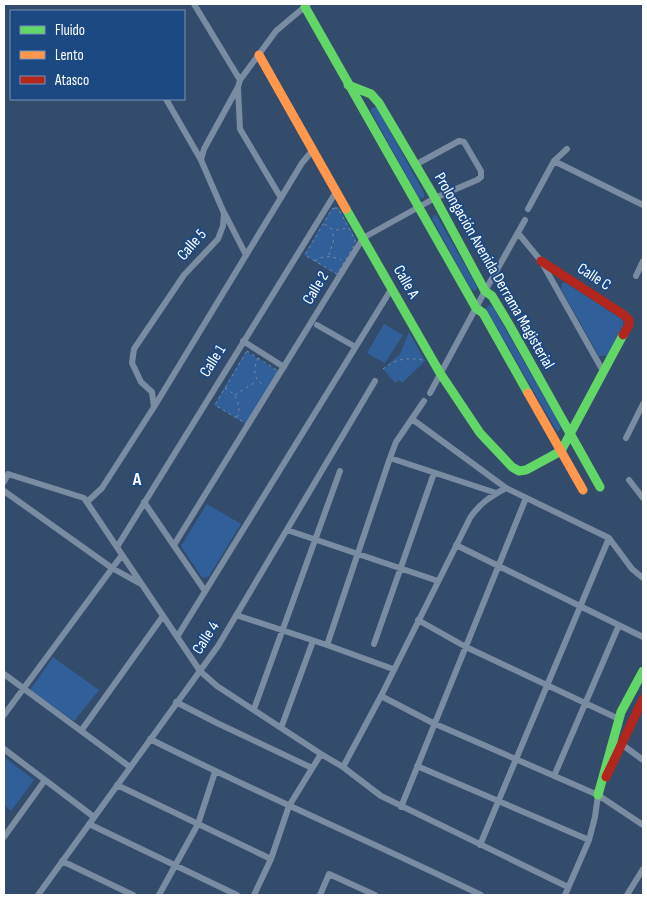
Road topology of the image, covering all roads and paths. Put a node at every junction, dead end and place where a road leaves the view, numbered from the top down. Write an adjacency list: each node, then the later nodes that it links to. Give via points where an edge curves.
1 (194, 4): 4 (street)
2 (306, 6): 3 (street, via 276,31); 5 (street, Prolongación Avenida Derrama Magisterial)
3 (259, 55): 4 (street); 9 (street, Calle A)
4 (240, 80): 6 (street)
5 (348, 85): 12 (street, Prolongación Avenida Derrama Magisterial, via 371,94 379,103); 17 (street, Prolongación Avenida Derrama Magisterial)
6 (238, 87): 10 (street); 14 (street, via 240,129)
7 (167, 100): 10 (street)
8 (567, 149): 11 (street)
9 (312, 150): 13 (street, Calle A); 14 (street)
10 (201, 160): 19 (street)
11 (554, 160): 16 (street); 18 (street)
12 (415, 165): 15 (street, Prolongación Avenida Derrama Magisterial); 15 (street, Calle 2, via 464,142 481,171 481,177)
13 (336, 192): 25 (street, Calle A); 37 (street, Calle 1)
14 (281, 198): 26 (street)
15 (435, 198): 17 (street, Calle 2); 34 (street, Prolongación Avenida Derrama Magisterial)
16 (643, 205)
17 (419, 206): 25 (street, Calle 2); 35 (street, Prolongación Avenida Derrama Magisterial)
18 (528, 209)
19 (224, 213): 26 (street); 53 (street, Calle 5, via 224,226 218,239 184,275 134,349 132,363 141,382 152,392)
20 (525, 220): 24 (street)
21 (324, 224): 22 (path, via 332,209 338,208); 23 (path); 28 (path, via 305,255)
22 (349, 226): 23 (path); 29 (path, via 355,244)
23 (332, 230): 27 (path, via 334,239)
24 (518, 233): 30 (street); 34 (street)
25 (363, 238): 33 (street, Calle A); 41 (street, Calle 2)
26 (246, 255): 53 (street)
27 (329, 256): 28 (path); 29 (path)
28 (315, 261): 29 (path, via 337,274)
29 (344, 261)
30 (541, 261): 43 (street); 43 (street, Calle C, via 629,320)
31 (643, 261): 32 (street)
32 (636, 276)
33 (392, 288): 44 (street, Calle A); 87 (street)
34 (484, 291): 35 (street); 56 (street, Prolongación Avenida Derrama Magisterial, via 492,296)
35 (476, 308): 44 (street); 58 (street, Prolongación Avenida Derrama Magisterial, via 484,313)
36 (317, 325): 38 (street)
37 (244, 341): 41 (street); 72 (street, Calle 1)
38 (352, 346)
39 (258, 358): 45 (path, via 254,368); 47 (path, via 247,351); 48 (path, via 278,371)
40 (425, 361): 42 (path, via 399,359)
41 (284, 367): 77 (street, Calle 2)
42 (383, 368)
43 (603, 372): 56 (street)
44 (440, 373): 49 (street); 58 (street, Calle A, via 480,433 512,468 526,470)
45 (257, 380): 48 (path); 50 (path)
46 (375, 382): 73 (street, Calle 4)
47 (225, 388): 50 (path); 54 (path, via 214,405)
48 (267, 388): 54 (path, via 246,424)
49 (430, 393)
50 (235, 396): 54 (path, via 239,406)
51 (424, 401): 55 (street)
52 (643, 404): 57 (street)
53 (154, 407): 71 (street, via 102,488)
54 (237, 418)
55 (412, 419): 59 (street, via 396,442); 65 (street)
56 (570, 434): 58 (street); 64 (street, Prolongación Avenida Derrama Magisterial)
57 (626, 438)
58 (561, 451): 66 (street, Prolongación Avenida Derrama Magisterial)
59 (390, 458): 61 (street); 79 (street)
60 (340, 470): 75 (street)
61 (434, 473): 68 (street); 83 (street)
62 (629, 480): 70 (street)
63 (4, 482): 71 (street, via 8,474 20,476 84,498)
64 (600, 487)
65 (506, 488): 68 (street); 69 (street)
66 (583, 490)
67 (4, 491): 82 (street)
68 (496, 493): 76 (street, via 477,508)
69 (526, 498): 74 (street); 81 (street)
70 (643, 498)
71 (87, 502): 78 (street)
72 (144, 502): 77 (street); 78 (street, Calle 1)
73 (287, 530): 75 (street); 90 (street, Calle 4)
74 (609, 538): 84 (street, via 632,569); 88 (street)
75 (314, 540): 79 (street); 93 (street)
76 (456, 545): 81 (street); 85 (street)
77 (174, 546): 87 (street)
78 (116, 547): 80 (street)
79 (357, 554): 83 (street); 98 (street)
80 (122, 555): 82 (street); 86 (street)
81 (499, 566): 88 (street); 99 (street)
82 (112, 568): 86 (street); 105 (street)
83 (401, 569): 85 (street); 97 (street)
84 (643, 578)
85 (438, 581): 91 (street)
86 (142, 584): 89 (street)
87 (205, 591): 94 (street)
88 (580, 606): 92 (street); 104 (street)
89 (163, 616): 94 (street); 115 (street)
90 (236, 616): 93 (street); 101 (street, Calle 4)
91 (418, 620): 99 (street); 100 (street)
92 (618, 625): 95 (street); 109 (street)
93 (282, 631): 96 (street); 110 (street)
94 (177, 637): 101 (street)
95 (643, 637)
96 (313, 641): 98 (street); 114 (street)
97 (374, 644)
98 (327, 645): 100 (street)
99 (466, 647): 104 (street); 113 (street)
100 (393, 669): 106 (street)
101 (200, 671): 108 (street, Calle 4); 110 (street)
102 (643, 671): 112 (street)
103 (4, 674): 105 (street)
104 (547, 685): 109 (street); 121 (street)
105 (24, 688): 111 (street); 115 (street)
106 (381, 696): 113 (street); 125 (street)
107 (643, 699): 118 (street)
108 (176, 702): 117 (street, Calle 4); 126 (street)
109 (585, 703): 112 (street); 128 (street)
110 (254, 709): 114 (street)
111 (4, 715)
112 (619, 719): 116 (street)
113 (435, 724): 121 (street); 123 (street)
114 (282, 728): 120 (street)
115 (81, 731): 124 (street)
116 (613, 738): 118 (street); 131 (street)
117 (150, 739): 124 (street, Calle 4); 127 (street)
118 (621, 744): 122 (street); 131 (street)
119 (4, 749): 129 (street)
120 (320, 754): 125 (street); 126 (street)
121 (516, 760): 128 (street); 132 (street)
122 (643, 760)
123 (417, 766): 132 (street); 134 (street)
124 (130, 767): 130 (street, Calle 4)
125 (343, 767): 134 (street, via 380,796)
126 (312, 768): 133 (street)
127 (215, 772): 133 (street); 137 (street)
128 (554, 776): 131 (street)
129 (45, 780): 135 (street); 139 (street)
130 (117, 785): 135 (street, Calle 4); 137 (street)
131 (598, 796): 138 (street); 140 (street)
132 (499, 801): 140 (street); 141 (street)
133 (289, 806): 142 (street); 154 (street)
134 (401, 807): 141 (street)
135 (94, 817): 136 (street, Calle 4)
136 (89, 824): 143 (street, Calle 4); 144 (street)
137 (198, 824): 142 (street); 144 (street)
138 (643, 824)
139 (4, 837)
140 (589, 840): 146 (street)
141 (480, 845): 146 (street)
142 (272, 859): 151 (street)
143 (62, 861): 147 (street, Calle 4); 148 (street)
144 (176, 865): 149 (street); 150 (street)
145 (643, 869): 156 (street)
146 (568, 887): 155 (street)
147 (38, 895)
148 (133, 895)
149 (159, 895)
150 (238, 895)
151 (254, 895)
152 (320, 895): 153 (street, via 329,874)
153 (374, 895)
154 (482, 895)
155 (565, 895)
156 (627, 895)

